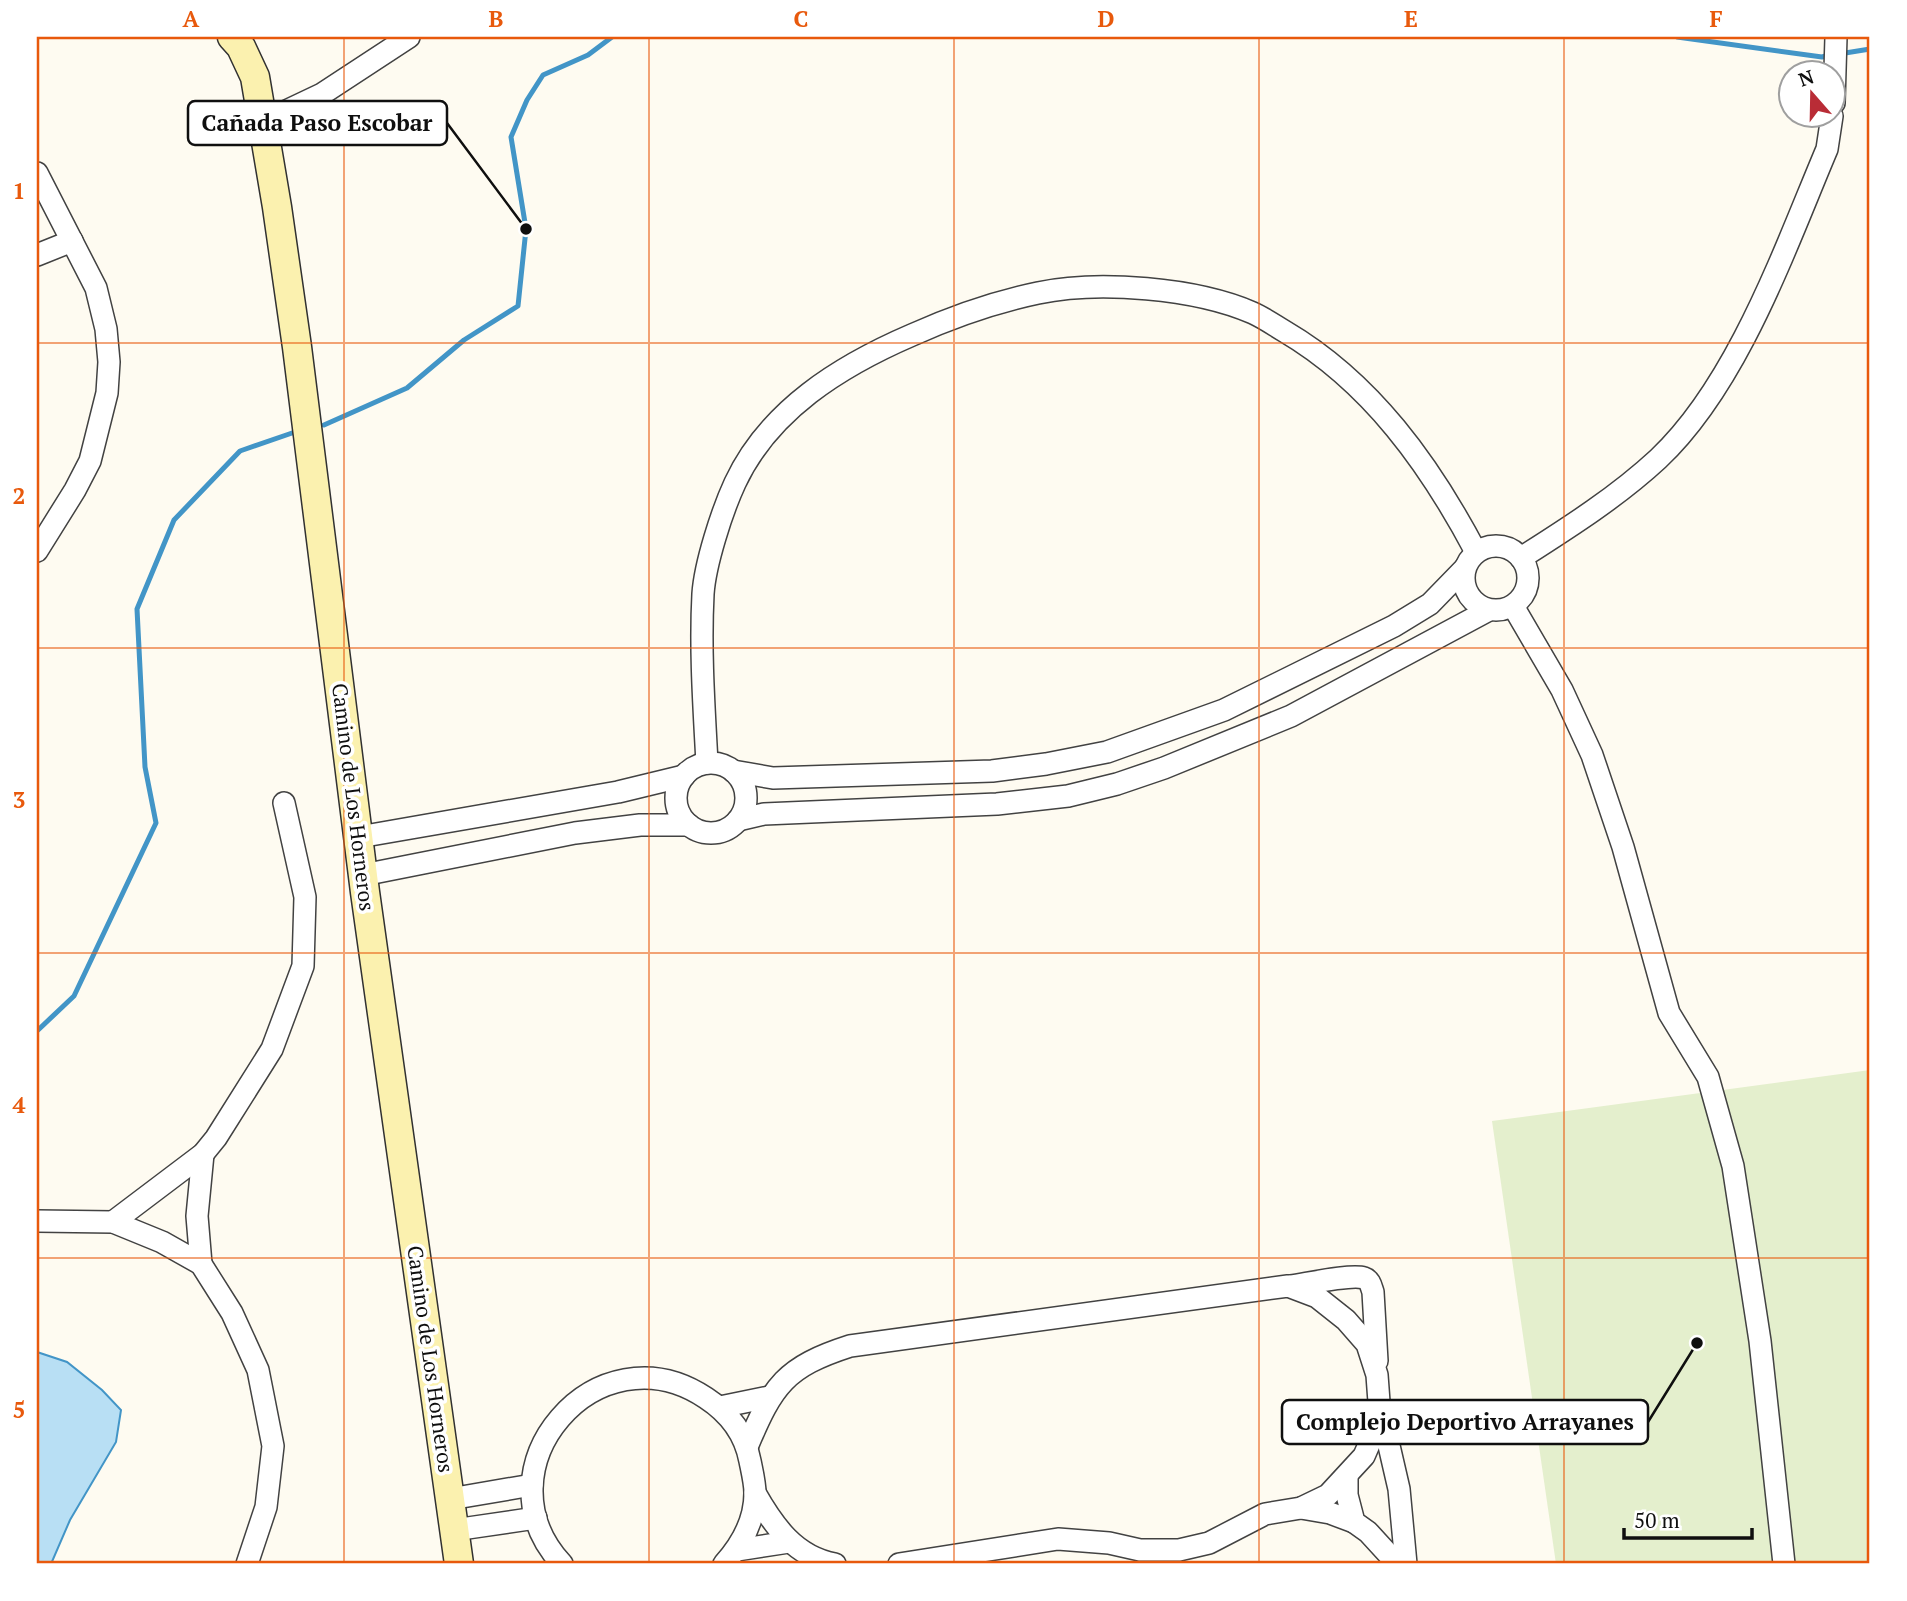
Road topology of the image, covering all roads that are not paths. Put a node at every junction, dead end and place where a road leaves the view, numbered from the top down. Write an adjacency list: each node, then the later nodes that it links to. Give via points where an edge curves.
1 (232, 37): 5 (street, Camino de Los Horneros, via 256,78)
2 (409, 37): 5 (street, via 322,94)
3 (1836, 37): 4 (street)
4 (1835, 60)
5 (263, 122): 25 (street, Camino de Los Horneros, via 297,347)
6 (1830, 130): 11 (street, via 1827,149 1744,339 1698,413 1659,458)
7 (37, 173): 8 (street)
8 (72, 240): 9 (street); 10 (street, via 96,288 106,329 107,393 90,461)
9 (37, 255)
10 (37, 551)
11 (1521, 558): 12 (street, via 1495,546); 13 (street, via 1527,568 1526,589)
12 (1471, 560): 14 (street, via 1464,586 1468,595); 15 (street, via 1430,604 1394,626); 17 (street, via 1450,503 1418,457 1381,410 1301,341 1253,313 1205,298 1152,289 1040,292 981,308 879,349 793,406 757,443 719,524 703,591)
13 (1513, 606): 14 (street); 54 (street, via 1562,690 1592,755 1669,1013 1708,1077 1730,1153 1760,1341)
14 (1489, 610): 16 (street, via 1291,716)
15 (1224, 710): 16 (street); 19 (street, via 1107,752)
16 (1237, 739): 22 (street, via 1117,784 1068,796)
17 (707, 763): 18 (street); 20 (street)
18 (733, 771): 19 (street, via 773,778); 23 (street, via 746,794)
19 (992, 771): 22 (street)
20 (684, 776): 24 (street, via 676,802); 25 (street, via 618,792)
21 (284, 803): 27 (street, via 305,897 303,966 272,1049)
22 (997, 804): 23 (street, via 771,813)
23 (738, 820): 24 (street, via 714,833)
24 (689, 825): 26 (street, via 575,833)
25 (359, 837): 26 (street, Camino de Los Horneros)
26 (363, 875): 40 (street, Camino de Los Horneros)
27 (202, 1154): 29 (street); 30 (street, via 197,1216)
28 (37, 1221): 29 (street)
29 (113, 1222): 30 (street)
30 (201, 1264): 47 (street, via 232,1313 258,1370 273,1446 267,1507)
31 (1289, 1286): 32 (street, via 1317,1297 1346,1320 1367,1344); 32 (street, via 1348,1278 1369,1282); 33 (street, via 850,1346 821,1355 791,1373)
32 (1377, 1375): 34 (street)
33 (769, 1397): 35 (street); 36 (street)
34 (1379, 1402): 37 (street, via 1364,1457); 53 (street, via 1399,1489)
35 (720, 1407): 36 (street); 38 (street, via 690,1387 655,1378 619,1380 585,1394 558,1418 540,1449)
36 (747, 1447): 39 (street)
37 (1347, 1478): 41 (street, via 1328,1495); 43 (street)
38 (532, 1485): 40 (street); 42 (street)
39 (755, 1493): 45 (street); 46 (street, via 750,1522)
40 (450, 1499): 44 (street, Camino de Los Horneros)
41 (1301, 1508): 43 (street); 51 (street, via 1265,1514 1209,1543 1179,1550 1140,1550 1058,1539)
42 (536, 1518): 44 (street); 49 (street)
43 (1354, 1522): 52 (street)
44 (454, 1530): 48 (street, Camino de Los Horneros)
45 (789, 1542): 46 (street); 50 (street, via 822,1562)
46 (731, 1557)
47 (247, 1564)
48 (459, 1564)
49 (562, 1564)
50 (835, 1564)
51 (899, 1564)
52 (1394, 1564)
53 (1406, 1564)
54 (1784, 1564)

